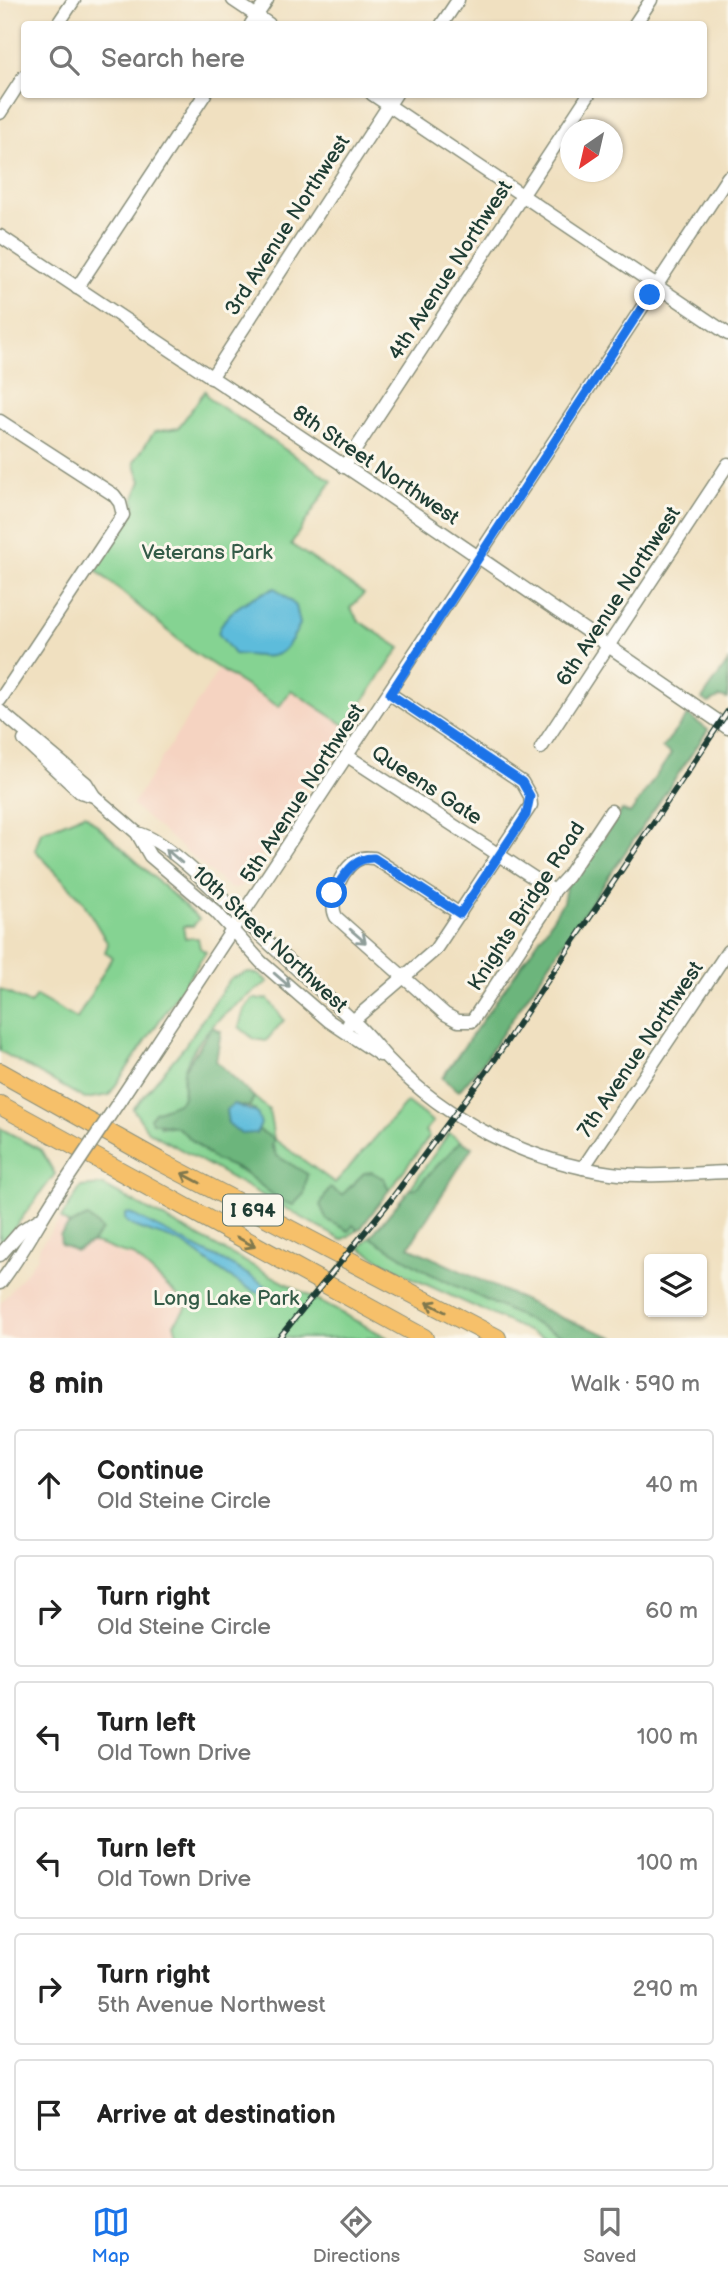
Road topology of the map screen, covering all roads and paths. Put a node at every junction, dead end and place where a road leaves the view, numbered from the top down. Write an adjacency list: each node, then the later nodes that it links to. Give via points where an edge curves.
1 (74, 0): 7 (street)
2 (233, 0): 6 (street)
3 (267, 0): 6 (street)
4 (458, 0): 8 (street)
5 (651, 0): 9 (street)
6 (254, 20)
7 (60, 21)
8 (444, 21)
9 (637, 21)
10 (21, 81): 14 (street)
11 (202, 98): 19 (street)
12 (586, 98): 16 (street, 4th Avenue Northwest)
13 (392, 100): 16 (street); 21 (street, 3rd Avenue Northwest)
14 (0, 113)
15 (726, 183): 18 (street, 5th Avenue Northwest)
16 (522, 195): 18 (street); 24 (street, 4th Avenue Northwest)
17 (0, 236): 19 (street, 8th Street Northwest)
18 (656, 286): 20 (street); 25 (street, 5th Avenue Northwest)
19 (77, 288): 21 (street, 8th Street Northwest)
20 (728, 334)
21 (211, 377): 24 (street, 8th Street Northwest)
22 (0, 421): 28 (street, via 114,495 123,515)
23 (728, 464): 26 (street, 6th Avenue Northwest)
24 (344, 467): 25 (street, 8th Street Northwest)
25 (479, 558): 26 (street, 8th Street Northwest); 27 (street, 5th Avenue Northwest)
26 (608, 647): 30 (street, 8th Street Northwest); 31 (street, 6th Avenue Northwest)
27 (390, 694): 32 (street, 5th Avenue Northwest); 35 (street, via 527,788 531,805)
28 (0, 700)
29 (0, 713): 34 (street, 10th Street Northwest, via 83,780 94,796)
30 (728, 728)
31 (541, 748)
32 (349, 757): 35 (street, Queens Gate); 38 (street, 5th Avenue Northwest)
33 (611, 811): 36 (street, Knights Bridge Road)
34 (137, 833): 38 (street, 10th Street Northwest, one-way to 34, via 155,840); 39 (street, 10th Street Northwest, via 150,856)
35 (499, 855): 36 (street, Queens Gate); 37 (street)
36 (554, 891): 41 (street, Knights Bridge Road, via 472,1021 458,1021 445,1014)
37 (460, 914): 41 (street, via 435,950); 41 (street, one-way to 41, via 374,858 354,863 332,893 332,911)
38 (243, 918): 39 (street, 5th Avenue Northwest); 42 (street, 10th Street Northwest)
39 (234, 932): 43 (street, 10th Street Northwest, one-way to 43, via 261,962); 51 (street, 5th Avenue Northwest, bridge)
40 (728, 951): 48 (street, 7th Avenue Northwest)
41 (405, 976): 42 (street)
42 (353, 1020): 43 (street); 44 (street, 10th Street Northwest)
43 (342, 1031): 44 (street, 10th Street Northwest)
44 (389, 1060): 48 (street, 10th Street Northwest, via 455,1115 495,1138)
45 (4, 1074): 55 (highway, I 694, one-way to 45)
46 (0, 1105): 50 (highway, I 694)
47 (0, 1112): 50 (highway)
48 (583, 1168): 49 (street, 10th Street Northwest, via 614,1174)
49 (728, 1172)
50 (122, 1173): 54 (highway, I 694, one-way to 54)
51 (38, 1220): 52 (street); 53 (street, via 32,1239)
52 (0, 1255)
53 (0, 1283)
54 (424, 1338)
55 (497, 1338)

